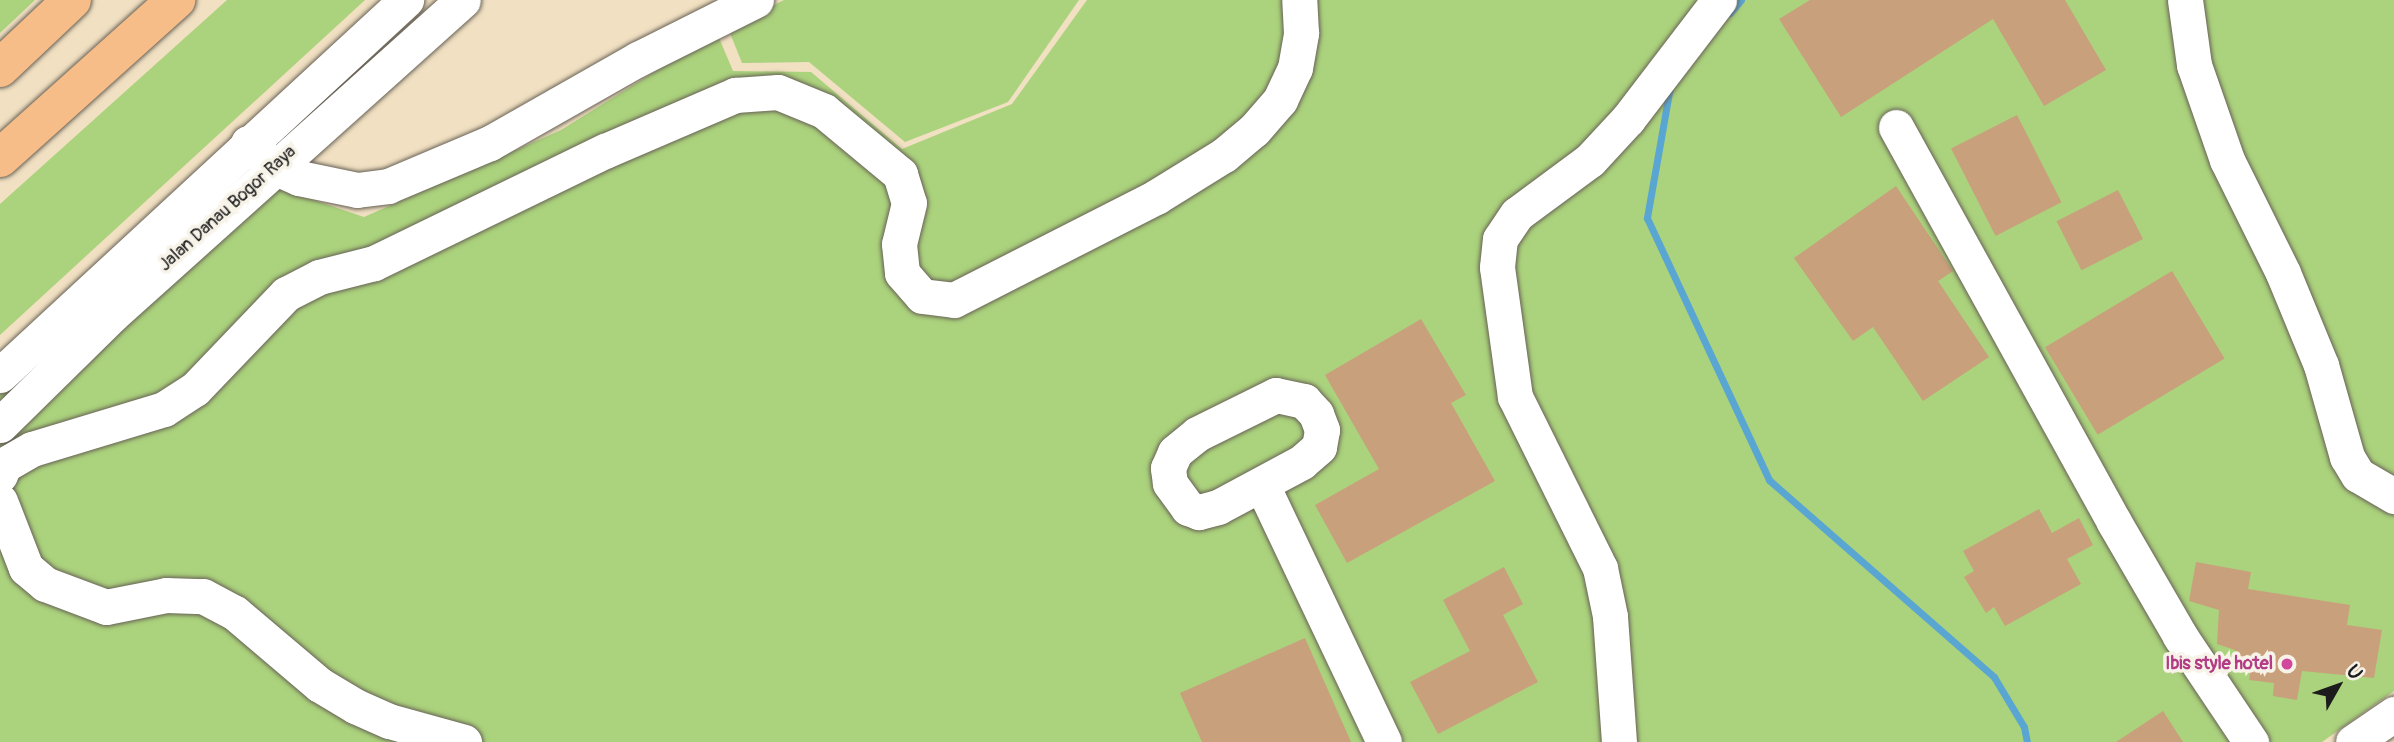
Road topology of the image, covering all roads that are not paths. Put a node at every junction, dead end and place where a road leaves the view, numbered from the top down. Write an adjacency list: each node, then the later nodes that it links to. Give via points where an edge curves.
1 (72, 0): 9 (highway)
2 (176, 0): 12 (highway)
3 (406, 0): 11 (street, Jalan Danau Bogor Raya)
4 (463, 0): 13 (street, Jalan Danau Bogor Raya)
5 (756, 0): 13 (street, via 638,59 490,144 414,178 357,190)
6 (1300, 0): 16 (street, via 1301,33 1294,68 1280,100 1254,130 1224,155 1156,197 954,300 931,299 902,273 899,244 909,203 900,174 824,111 778,92 735,95 387,257 319,277 286,293 195,389 164,409 32,449 4,465)
7 (1718, 0): 22 (street, via 1628,119 1590,160 1517,214 1500,239 1497,267 1515,397 1600,568 1610,616)
8 (2185, 0): 18 (street, via 2194,65 2227,160 2283,273 2321,365 2347,457 2358,475)
9 (0, 68)
10 (1896, 127): 23 (street, via 2114,522 2180,636)
11 (248, 143): 13 (street); 14 (street, Jalan Danau Bogor Raya)
12 (0, 158)
13 (274, 167): 15 (street, Jalan Danau Bogor Raya)
14 (0, 375)
15 (0, 425)
16 (0, 475)
17 (1262, 485): 21 (street)
18 (2394, 496)
19 (0, 501): 20 (street, via 26,568 45,584 106,607 166,595 203,596 235,612 320,685 355,706 389,721)
20 (464, 742)
21 (1384, 742)
22 (1619, 742)
23 (2251, 742)

